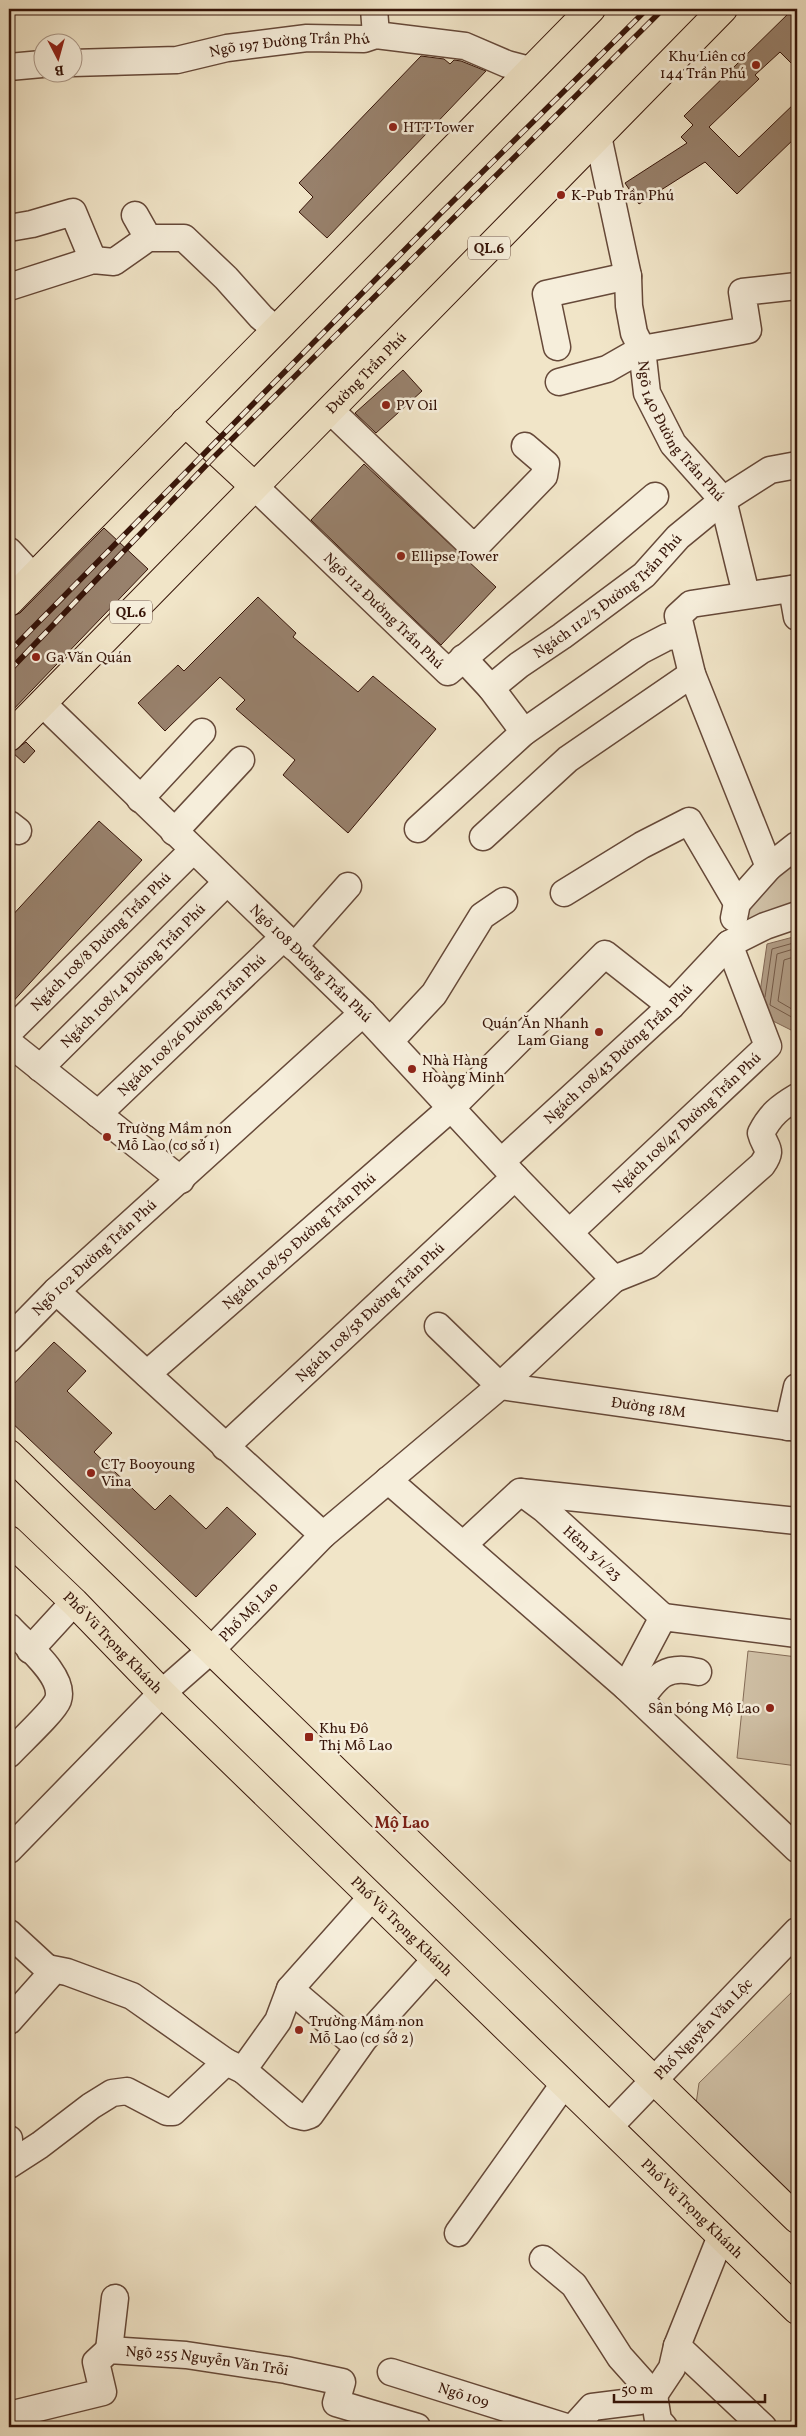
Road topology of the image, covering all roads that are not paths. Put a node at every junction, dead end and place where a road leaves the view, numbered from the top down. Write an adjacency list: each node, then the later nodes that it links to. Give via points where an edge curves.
1 (374, 9): 4 (street)
2 (590, 9): 8 (main road)
3 (723, 9): 9 (main road, Đường Trần Phú / QL.6)
4 (376, 35): 5 (street, Ngõ 197 Đường Trần Phú, via 307,38 227,48 177,60); 8 (street, Ngõ 197 Đường Trần Phú, via 465,46 506,64)
5 (82, 63)
6 (32, 65): 7 (street)
7 (9, 66)
8 (530, 70): 17 (main road)
9 (598, 136): 14 (street, Ngõ 140 Đường Trần Phú); 21 (main road, Đường Trần Phú / QL.6)
10 (135, 215): 12 (street)
11 (9, 228): 13 (street, via 73,212)
12 (148, 238): 13 (street, via 114,262); 17 (street, via 184,238)
13 (93, 260): 16 (street)
14 (628, 276): 18 (street, via 546,294); 19 (street, Ngõ 140 Đường Trần Phú, via 628,306 634,333)
15 (797, 286): 19 (street, via 742,292 748,330)
16 (9, 287)
17 (274, 329): 22 (main road)
18 (557, 347)
19 (642, 349): 20 (street, via 607,369); 27 (street, Ngõ 140 Đường Trần Phú, via 647,393 673,444)
20 (560, 382)
21 (330, 410): 23 (street, via 467,541 479,543 544,476 546,464); 25 (main road, Đường Trần Phú / QL.6)
22 (185, 422): 25 (main road); 29 (main road)
23 (526, 446)
24 (797, 465): 27 (street, Ngách 112/3 Đường Trần Phú, via 770,470)
25 (254, 486): 35 (street, Ngõ 112 Đường Trần Phú, via 448,672); 38 (main road, Đường Trần Phú / QL.6)
26 (655, 496): 35 (street, Ngõ 112 Đường Trần Phú)
27 (723, 500): 31 (street, Ngõ 140 Đường Trần Phú); 37 (street, Ngách 112/3 Đường Trần Phú, via 678,537 644,575)
28 (9, 550): 29 (street)
29 (33, 577): 32 (main road)
30 (795, 588): 31 (street); 33 (street)
31 (746, 594): 34 (street, via 692,604 678,616)
32 (9, 602)
33 (797, 616)
34 (682, 635): 36 (street); 40 (street, via 667,637 640,651)
35 (463, 658): 37 (street)
36 (692, 674): 46 (street, via 568,759); 49 (street)
37 (491, 688): 40 (street)
38 (42, 703): 41 (main road, Đường Trần Phú / QL.6); 43 (street, Ngõ 108 Đường Trần Phú)
39 (202, 732): 43 (street)
40 (524, 732): 44 (street)
41 (9, 737)
42 (241, 760): 45 (street)
43 (140, 799): 45 (street, Ngõ 108 Đường Trần Phú)
44 (418, 829)
45 (174, 832): 48 (street, Ngõ 108 Đường Trần Phú)
46 (483, 837)
47 (797, 845): 49 (street)
48 (193, 850): 50 (street, Ngõ 108 Đường Trần Phú); 60 (street, Ngách 108/8 Đường Trần Phú)
49 (769, 867): 54 (street)
50 (226, 882): 56 (street, Ngõ 108 Đường Trần Phú); 63 (street, Ngách 108/14 Đường Trần Phú)
51 (348, 886): 56 (street, Ngách 108/26 Đường Trần Phú)
52 (564, 893): 54 (street, via 642,845 689,821)
53 (504, 901): 61 (street, via 482,916 434,994)
54 (737, 903): 57 (street)
55 (797, 915): 57 (street)
56 (289, 942): 59 (street, Ngõ 108 Đường Trần Phú); 66 (street, Ngách 108/26 Đường Trần Phú)
57 (729, 944): 58 (street, Ngách 108/43 Đường Trần Phú); 69 (street, Ngách 108/47 Đường Trần Phú, via 768,1046)
58 (670, 1006): 65 (street, Ngách 108/50 Đường Trần Phú, via 606,954); 67 (street, Ngách 108/43 Đường Trần Phú)
59 (363, 1013): 61 (street, Ngõ 108 Đường Trần Phú); 68 (street, Ngõ 102 Đường Trần Phú)
60 (9, 1032)
61 (390, 1041): 65 (street, Ngõ 108 Đường Trần Phú)
62 (9, 1043): 63 (street)
63 (40, 1068): 66 (street)
64 (797, 1097): 70 (street, via 767,1120 761,1133 769,1147 769,1156 762,1165 649,1265)
65 (451, 1108): 67 (street, Ngõ 108 Đường Trần Phú); 74 (street, Ngách 108/50 Đường Trần Phú)
66 (98, 1114): 68 (street)
67 (509, 1169): 69 (street, Ngõ 108 Đường Trần Phú); 78 (street, Ngách 108/58 Đường Trần Phú)
68 (181, 1180): 71 (street, Ngõ 102 Đường Trần Phú)
69 (570, 1232): 70 (street, Ngõ 108 Đường Trần Phú)
70 (614, 1279): 75 (street, Phố Mộ Lao)
71 (56, 1291): 73 (street, Ngõ 102 Đường Trần Phú); 74 (street)
72 (438, 1326): 75 (street)
73 (9, 1339)
74 (147, 1374): 78 (street)
75 (500, 1386): 77 (street, Đường 18M); 80 (street, Phố Mộ Lao)
76 (797, 1387): 77 (street)
77 (793, 1427)
78 (225, 1447): 83 (street)
79 (9, 1454): 91 (main road)
80 (388, 1480): 83 (street, Phố Mộ Lao); 85 (street)
81 (520, 1492): 82 (street); 85 (street); 87 (street, Hẻm 3/1/23, via 544,1509)
82 (797, 1521)
83 (323, 1535): 91 (street, Phố Mộ Lao)
84 (9, 1540): 86 (main road, Phố Vũ Trọng Khánh)
85 (464, 1544): 94 (street)
86 (74, 1602): 90 (street); 93 (main road, Phố Vũ Trọng Khánh)
87 (663, 1617): 89 (street); 94 (street)
88 (9, 1627): 90 (street)
89 (797, 1630)
90 (30, 1650): 95 (street, via 54,1674 60,1689 58,1702)
91 (211, 1650): 93 (street, Phố Mộ Lao); 107 (main road)
92 (698, 1672): 94 (street, via 677,1669 663,1673)
93 (162, 1693): 97 (street, Phố Mộ Lao); 98 (main road, Phố Vũ Trọng Khánh)
94 (633, 1693): 96 (street)
95 (14, 1738)
96 (797, 1849)
97 (9, 1850)
98 (372, 1897): 101 (main road, Phố Vũ Trọng Khánh); 103 (street)
99 (797, 1931): 107 (street, Phố Nguyễn Văn Lộc)
100 (9, 1933): 102 (street)
101 (436, 1959): 105 (street); 108 (main road, Phố Vũ Trọng Khánh)
102 (47, 1968): 104 (street, via 48,1977); 106 (street, via 132,1996)
103 (290, 1988): 105 (street); 106 (street, via 278,2021)
104 (9, 2021)
105 (358, 2046): 106 (street, via 310,2115 304,2117 296,2115)
106 (241, 2071): 112 (street, via 173,2112 167,2112 128,2091 112,2093)
107 (654, 2081): 109 (street, Phố Nguyễn Văn Lộc); 113 (main road)
108 (564, 2084): 109 (main road, Phố Vũ Trọng Khánh); 114 (street)
109 (609, 2127): 115 (main road, Phố Vũ Trọng Khánh)
110 (9, 2139): 111 (street)
111 (9, 2152)
112 (9, 2165)
113 (797, 2219)
114 (458, 2233)
115 (721, 2236): 118 (main road, Phố Vũ Trọng Khánh); 119 (street)
116 (543, 2259): 122 (street, via 574,2286 620,2357)
117 (115, 2298): 120 (street)
118 (797, 2310)
119 (678, 2346): 122 (street, via 672,2368); 129 (street)
120 (109, 2350): 123 (street, Ngõ 255 Nguyễn Văn Trỗi, via 96,2362 103,2392); 124 (street, Ngõ 255 Nguyễn Văn Trỗi, via 186,2355 342,2382 336,2403)
121 (391, 2372): 126 (street, Ngõ 109)
122 (654, 2395): 127 (street, via 640,2401 592,2407); 128 (street, via 658,2420)
123 (9, 2415)
124 (367, 2420): 125 (street, Ngõ 255 Nguyễn Văn Trỗi)
125 (417, 2427)
126 (566, 2427)
127 (574, 2427)
128 (664, 2427)
129 (763, 2427)

